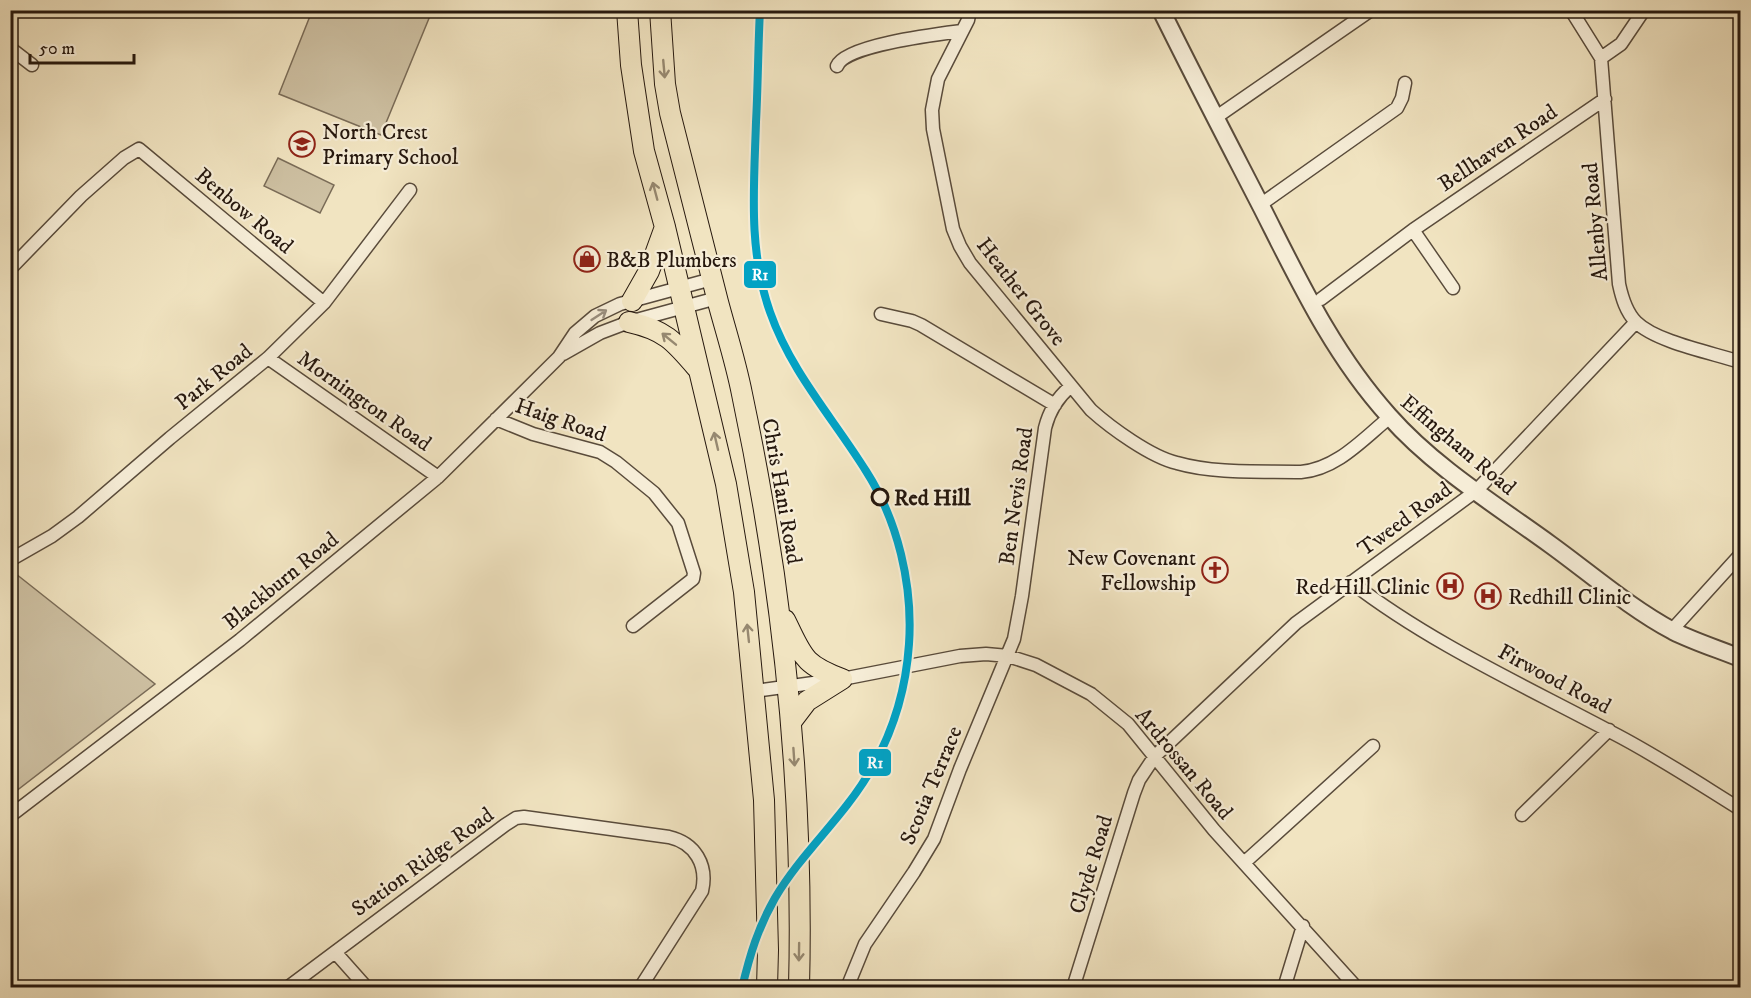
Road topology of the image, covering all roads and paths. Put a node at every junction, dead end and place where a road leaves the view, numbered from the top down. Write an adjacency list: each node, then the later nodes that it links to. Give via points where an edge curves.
1 (627, 10): 18 (main road, one-way to 1, via 644,152)
2 (660, 10): 23 (main road, Chris Hani Road, one-way to 23, via 670,113)
3 (970, 10): 8 (street, Heather Grove)
4 (1161, 10): 15 (street, Effingham Road)
5 (1371, 10): 15 (street)
6 (1571, 10): 10 (street, Allenby Road)
7 (1644, 10): 10 (street, via 1621,44)
8 (962, 31): 12 (street, via 860,50 844,56); 35 (street, Heather Grove, via 938,79 932,110 953,229 970,263)
9 (10, 48): 11 (street)
10 (1601, 58): 14 (street, Allenby Road)
11 (32, 65)
12 (837, 66)
13 (1405, 83): 17 (street, via 1397,108)
14 (1605, 99): 19 (street, Bellhaven Road); 30 (street, Allenby Road, via 1619,284)
15 (1215, 118): 17 (street, Effingham Road)
16 (410, 190): 26 (street, Park Road)
17 (1260, 205): 37 (street, Effingham Road, via 1329,336)
18 (665, 227): 21 (main road); 25 (main road, via 649,272)
19 (1413, 230): 22 (street); 24 (street, Bellhaven Road)
20 (10, 269): 26 (street, Benbow Road, via 81,196 139,149)
21 (679, 288): 23 (street, Blackburn Road); 25 (street, Blackburn Road); 27 (main road)
22 (1453, 288)
23 (715, 289): 27 (street, Blackburn Road); 44 (main road, Chris Hani Road, via 752,445)
24 (1321, 298)
25 (632, 301): 31 (street, Blackburn Road, one-way to 25, via 575,333 596,316)
26 (324, 303): 32 (street, Park Road)
27 (683, 307): 29 (street, Blackburn Road); 34 (main road)
28 (881, 314): 36 (street, via 921,325)
29 (629, 322): 31 (street, Blackburn Road, via 600,333); 34 (main road, one-way to 29, via 671,339 649,326)
30 (1636, 322): 33 (street, via 1661,337); 40 (street, Tweed Road)
31 (559, 357): 38 (street, Blackburn Road)
32 (268, 358): 39 (street, Mornington Road); 42 (street, Park Road, via 78,517)
33 (1740, 362)
34 (699, 370): 51 (main road, one-way to 34, via 744,592 726,484)
35 (1070, 387): 36 (street, Ben Nevis Road); 37 (street, via 1106,423 1164,459 1210,468 1313,471 1337,460)
36 (1055, 405): 47 (street, Ben Nevis Road, via 1047,417 1022,596)
37 (1390, 417): 40 (street, Effingham Road)
38 (496, 419): 39 (street, Blackburn Road); 45 (street, Haig Road, via 532,434 600,452 654,493 678,523 693,579)
39 (438, 477): 58 (street, Blackburn Road, via 240,640)
40 (1476, 491): 43 (street, Tweed Road); 46 (street, Effingham Road)
41 (1740, 555): 46 (street)
42 (10, 560)
43 (1351, 582): 53 (street, Firwood Road, via 1390,612); 55 (street, Tweed Road, via 1296,623)
44 (778, 607): 49 (main road, via 808,664); 50 (main road, Chris Hani Road)
45 (633, 626)
46 (1672, 630): 48 (street, Effingham Road)
47 (1008, 656): 49 (street, Ardrossan Road, via 943,658); 55 (street, Ardrossan Road, via 1036,665 1091,694 1128,724); 67 (street, Scotia Terrace, via 934,839 877,923)
48 (1740, 658)
49 (842, 679): 50 (street, Ardrossan Road); 52 (main road, via 807,702)
50 (787, 687): 51 (street, Ardrossan Road); 52 (main road, Chris Hani Road)
51 (754, 692): 65 (main road, via 764,812)
52 (791, 722): 66 (main road, Chris Hani Road, one-way to 66)
53 (1609, 730): 56 (street, Firwood Road); 57 (street)
54 (1373, 746): 59 (street)
55 (1155, 756): 59 (street, Ardrossan Road, via 1207,822); 68 (street, Clyde Road, via 1134,793)
56 (1740, 809)
57 (1522, 815)
58 (10, 816)
59 (1245, 862): 60 (street, Ardrossan Road)
60 (1303, 926): 69 (street); 70 (street, Ardrossan Road)
61 (335, 952): 62 (street, Station Ridge Road); 63 (street); 64 (street, Station Ridge Road, via 516,818 524,817 669,837 696,852 704,883 698,898)
62 (287, 987)
63 (367, 987)
64 (640, 987)
65 (767, 987)
66 (799, 987)
67 (847, 987)
68 (1073, 987)
69 (1284, 987)
70 (1357, 987)

